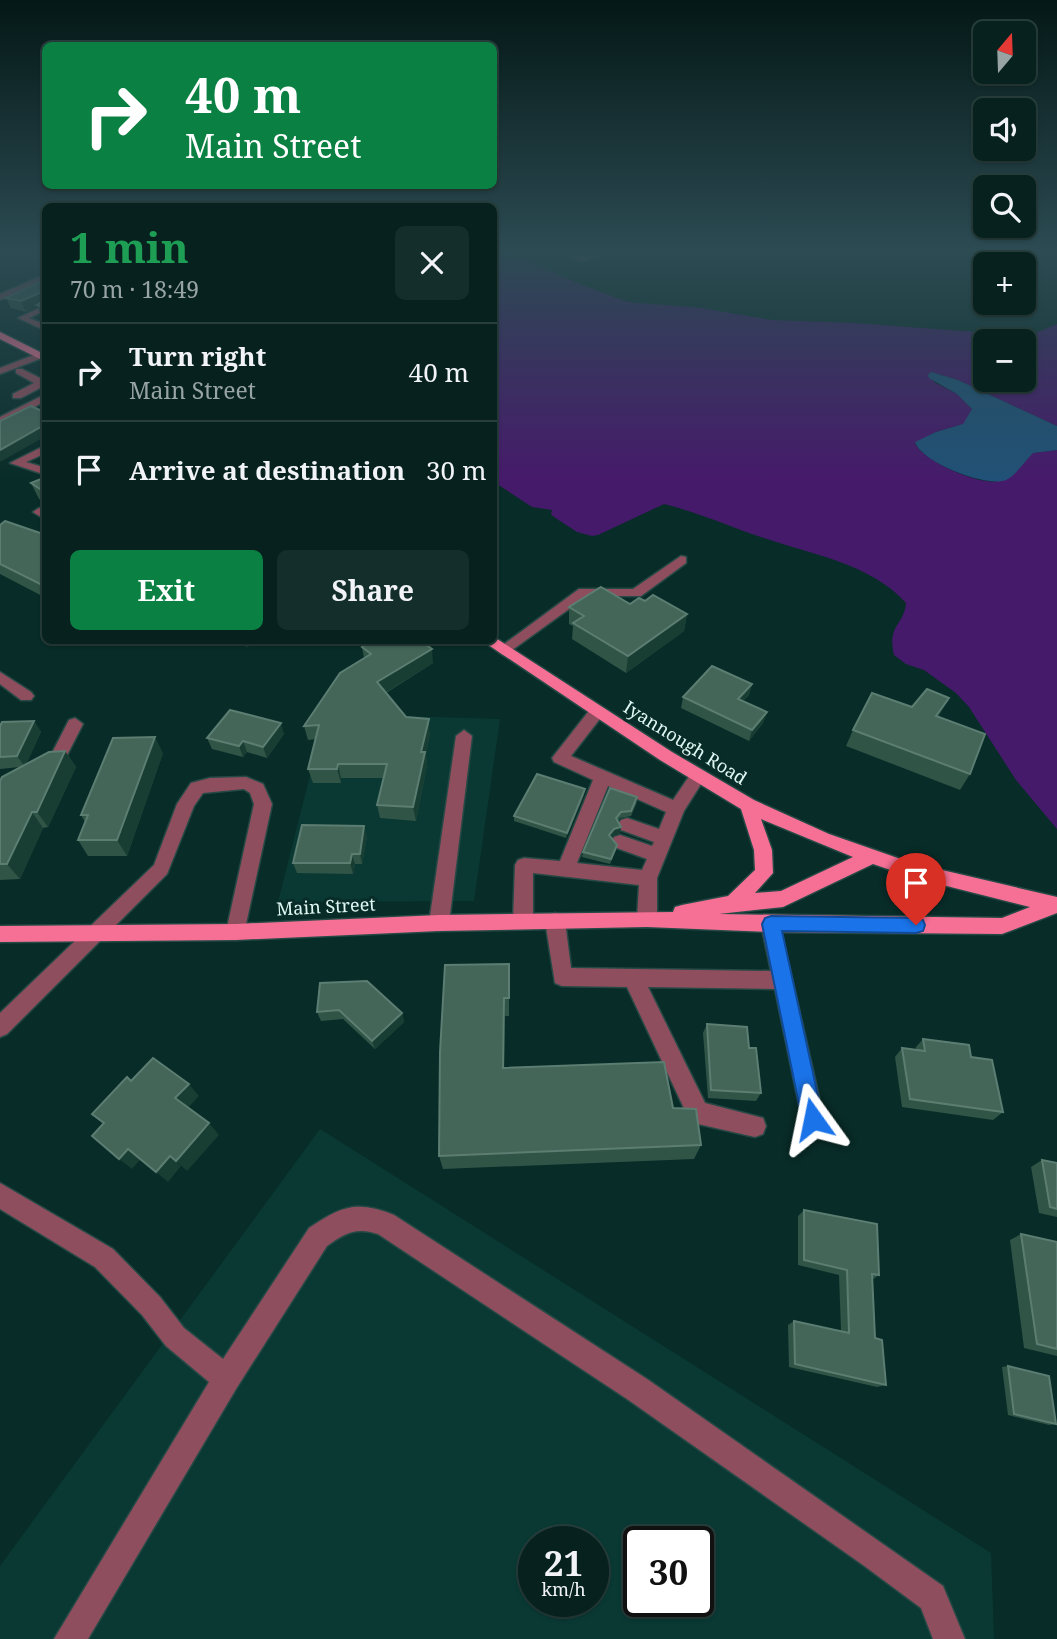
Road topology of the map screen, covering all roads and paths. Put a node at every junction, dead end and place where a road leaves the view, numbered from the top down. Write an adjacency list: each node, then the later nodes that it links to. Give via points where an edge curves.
1 (1, 336): 2 (main road)
2 (41, 354): 3 (street)
3 (0, 371)
4 (19, 371): 5 (street)
5 (42, 383)
6 (42, 384): 7 (street)
7 (17, 396)
8 (42, 399): 10 (street)
9 (0, 406): 10 (street)
10 (19, 411): 11 (street)
11 (0, 421)
12 (42, 450): 13 (street, via 16,463)
13 (42, 471)
14 (681, 560): 15 (street, via 636,593 584,592)
15 (496, 645): 18 (main road, Iyannough Road)
16 (0, 677): 17 (street)
17 (26, 696)
18 (598, 711): 22 (main road, Iyannough Road); 23 (street, via 561,758)
19 (75, 724): 21 (street, via 57,759)
20 (464, 736): 36 (street)
21 (35, 772)
22 (698, 776): 24 (main road, Iyannough Road); 25 (street)
23 (603, 777): 25 (street); 29 (street, via 595,812)
24 (748, 805): 28 (main road, Iyannough Road); 31 (main road, via 763,850 764,873)
25 (676, 809): 27 (street)
26 (623, 833): 27 (street)
27 (660, 847): 30 (street)
28 (872, 857): 31 (main road, Main Street, via 783,899); 32 (main road, Main Street)
29 (566, 869): 30 (street); 34 (street, via 524,865)
30 (648, 878): 33 (street)
31 (733, 903): 33 (main road, Main Street)
32 (1056, 906): 37 (main road, Main Street, via 1002,926)
33 (651, 919): 35 (main road, Main Street); 37 (main road, Main Street)
34 (523, 921): 35 (main road, Main Street); 36 (main road, Main Street)
35 (555, 921): 41 (street, via 562,977)
36 (439, 923): 38 (main road, Main Street)
37 (771, 924): 42 (street)
38 (236, 932): 39 (main road, Main Street); 39 (street, via 262,804 257,789 246,783 197,789 186,804 161,869)
39 (94, 933): 40 (main road, Main Street); 43 (street)
40 (0, 934)
41 (633, 978): 42 (street); 45 (street, via 698,1113)
42 (783, 980): 44 (street)
43 (0, 1027)
44 (813, 1119)
45 (755, 1126)
46 (0, 1195): 47 (street, via 104,1258 175,1337)
47 (226, 1379): 48 (street); 49 (street, via 318,1237 338,1222 362,1215 385,1224 637,1389 874,1553 932,1597)
48 (70, 1639)
49 (949, 1639)

